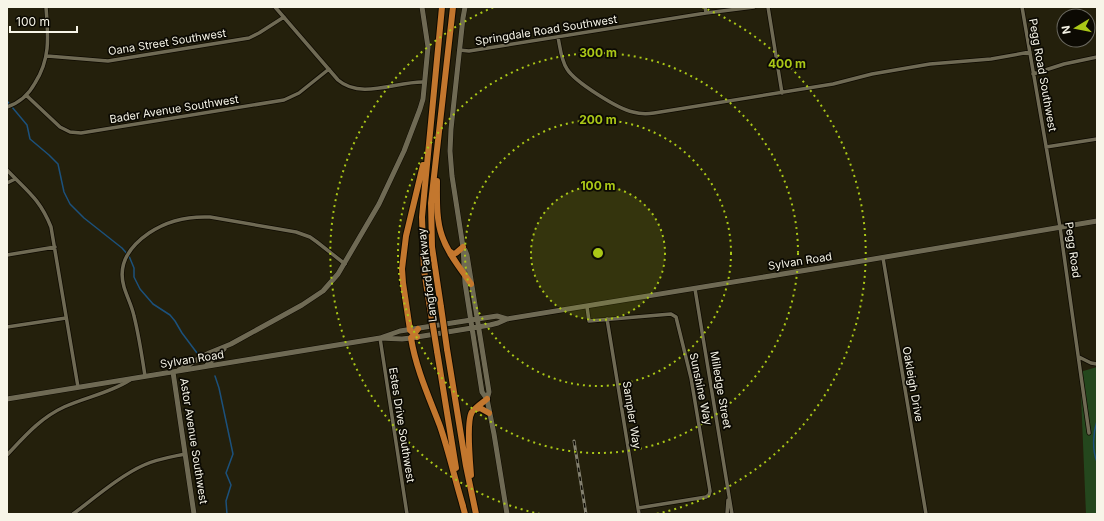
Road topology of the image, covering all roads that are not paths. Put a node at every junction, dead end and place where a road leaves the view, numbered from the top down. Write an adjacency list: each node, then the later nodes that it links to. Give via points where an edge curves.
1 (46, 7): 16 (street)
2 (275, 7): 12 (street)
3 (422, 7): 20 (street, via 428,40)
4 (442, 7): 24 (highway, Langford Parkway)
5 (453, 7): 27 (highway, Langford Parkway)
6 (465, 7): 14 (street)
7 (704, 7): 11 (street)
8 (754, 7): 11 (street, Springdale Road Southwest)
9 (768, 7): 21 (street)
10 (1022, 7): 15 (street, Pegg Road Southwest)
11 (706, 13): 13 (street, Springdale Road Southwest)
12 (284, 17): 16 (street, Oana Street Southwest, via 249,38 120,59 96,61); 18 (street)
13 (558, 37): 14 (street, Springdale Road Southwest, via 469,51); 21 (street, via 563,61 572,76 617,106 633,112 654,113)
14 (459, 50): 34 (street, via 450,151)
15 (1030, 52): 19 (street, Pegg Road Southwest); 21 (street, via 991,59 930,64)
16 (47, 56): 22 (street, via 40,76)
17 (1097, 57): 19 (street)
18 (329, 69): 20 (street, via 343,84 357,89); 22 (street, Bader Avenue Southwest, via 299,93 284,100 80,133 60,127)
19 (1033, 74): 26 (street, Pegg Road Southwest)
20 (424, 82): 38 (street, via 420,109 404,151 379,204)
21 (782, 93)
22 (26, 95): 23 (street)
23 (7, 107)
24 (429, 130): 51 (highway, via 403,255 403,283); 73 (highway, Langford Parkway, bridge, via 422,217 424,270)
25 (1097, 139): 26 (street)
26 (1046, 147): 32 (street, Pegg Road)
27 (436, 159): 35 (highway, via 438,219); 72 (highway, Langford Parkway, bridge, via 431,232 434,262)
28 (7, 170): 29 (street)
29 (15, 179): 30 (street); 33 (street, via 32,194 43,209 51,227)
30 (7, 183)
31 (1097, 221): 32 (street, Sylvan Road)
32 (1060, 227): 37 (street, Sylvan Road); 56 (street, Pegg Road)
33 (55, 247): 36 (street); 43 (street)
34 (463, 247): 35 (highway, via 456,254); 39 (street); 40 (street, via 467,255)
35 (449, 251): 39 (highway)
36 (7, 255)
37 (883, 258): 41 (street, Sylvan Road); 84 (street, Oakleigh Drive)
38 (345, 264): 53 (street, via 331,283 312,300); 61 (street, via 310,237 296,232 210,217 173,221 157,228 133,246 123,267 123,280 134,315)
39 (464, 274): 40 (highway); 47 (street)
40 (471, 284): 44 (street)
41 (695, 289): 42 (street, Sylvan Road); 71 (street, Milledge Street)
42 (587, 307): 45 (street, Sylvan Road); 46 (street, Sunshine Way, via 589,321)
43 (66, 318): 48 (street); 63 (street)
44 (477, 319): 45 (street, Sylvan Road, via 497,316); 47 (street, Sylvan Road); 49 (street)
45 (507, 319): 49 (street, Sylvan Road)
46 (607, 319): 74 (street, Sampler Way); 74 (street, Sunshine Way, via 671,314 675,316 700,429 709,495)
47 (471, 320): 50 (street); 51 (street, Sylvan Road)
48 (7, 327)
49 (479, 327): 50 (street, Sylvan Road); 65 (street, via 489,392)
50 (472, 328): 51 (street, Sylvan Road); 65 (street, via 482,392)
51 (414, 333): 52 (street, Sylvan Road); 52 (street, Sylvan Road, via 402,339); 73 (highway, via 417,367 441,428)
52 (380, 338): 57 (street, Sylvan Road); 77 (street, Estes Drive Southwest)
53 (231, 344): 54 (street); 55 (street)
54 (220, 352): 57 (street, via 222,359); 59 (street)
55 (209, 353): 59 (street, via 204,364); 60 (street)
56 (1079, 357): 58 (street); 68 (street, Pegg Road)
57 (227, 363): 59 (street, Sylvan Road)
58 (1097, 364)
59 (206, 366): 60 (street, Sylvan Road)
60 (174, 372): 61 (street, Sylvan Road); 69 (street, Astor Avenue Southwest)
61 (145, 376): 62 (street, Sylvan Road)
62 (132, 379): 63 (street, Sylvan Road); 70 (street, via 116,389 52,413 31,429)
63 (78, 387): 64 (street, Sylvan Road)
64 (7, 399)
65 (487, 399): 66 (highway); 67 (street)
66 (476, 408): 67 (highway); 72 (highway, via 470,416 469,427)
67 (489, 413): 80 (street)
68 (1089, 433)
69 (185, 454): 75 (street, via 142,466); 76 (street, Astor Avenue Southwest)
70 (7, 455)
71 (729, 495): 82 (street, Milledge Street); 83 (street, Milledge Street)
72 (472, 498): 79 (highway, Langford Parkway)
73 (463, 506): 78 (highway, Langford Parkway)
74 (638, 508): 81 (street, Sampler Way)
75 (73, 514)
76 (194, 514)
77 (407, 514)
78 (465, 514)
79 (476, 514)
80 (507, 514)
81 (639, 514)
82 (727, 514)
83 (732, 514)
84 (926, 514)

